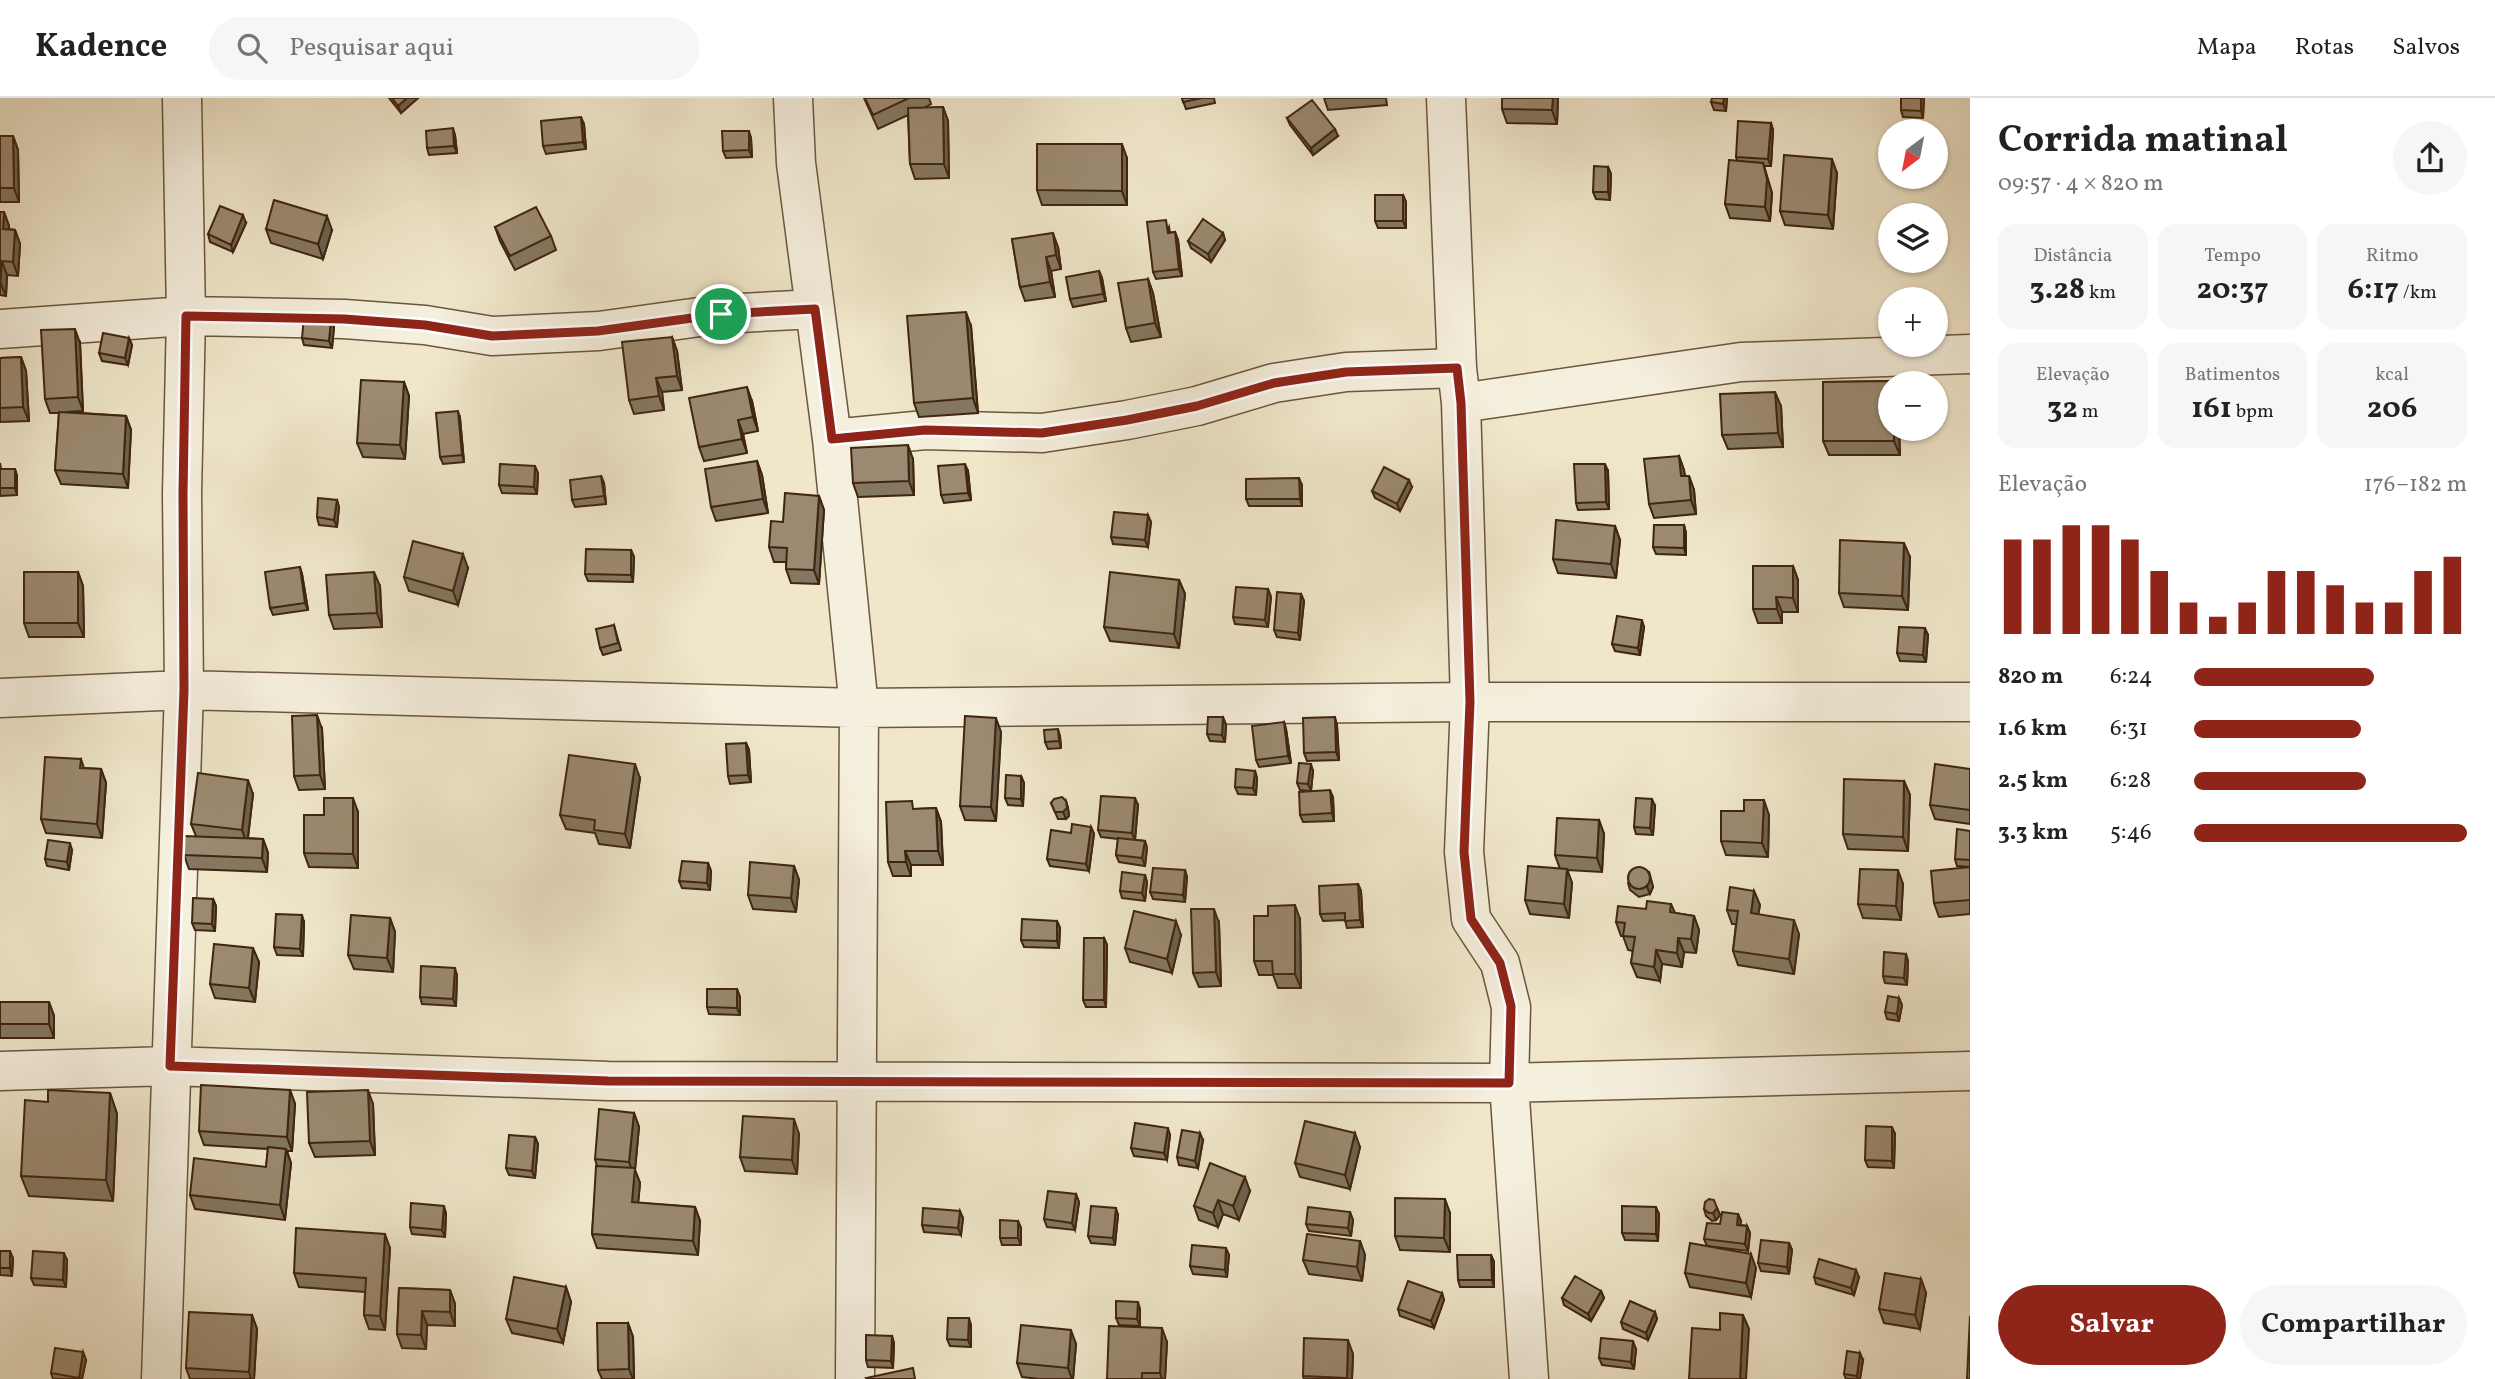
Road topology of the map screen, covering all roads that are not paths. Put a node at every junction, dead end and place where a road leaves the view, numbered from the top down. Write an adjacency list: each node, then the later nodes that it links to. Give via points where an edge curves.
1 (182, 98): 5 (street)
2 (793, 98): 4 (street, via 796,163)
3 (1446, 98): 8 (street)
4 (815, 309): 5 (street, via 721,314 598,331 492,336 344,319); 9 (street)
5 (186, 316): 6 (street); 10 (street)
6 (0, 329)
7 (1970, 354): 8 (street, via 1741,362)
8 (1459, 385): 9 (street, via 1346,372 1127,420 1042,433 925,430); 12 (street)
9 (832, 439): 14 (street)
10 (184, 690): 11 (street); 14 (street); 15 (street)
11 (0, 698)
12 (1470, 702): 13 (street); 14 (street); 19 (street, via 1464,852 1471,919 1500,963 1511,1006)
13 (1970, 702)
14 (859, 708): 18 (street)
15 (170, 1066): 16 (street); 18 (street, via 608,1081); 20 (street)
16 (0, 1071)
17 (1970, 1071): 19 (street)
18 (857, 1080): 19 (street); 21 (street)
19 (1509, 1083): 22 (street)
20 (161, 1379)
21 (855, 1379)
22 (1528, 1379)

